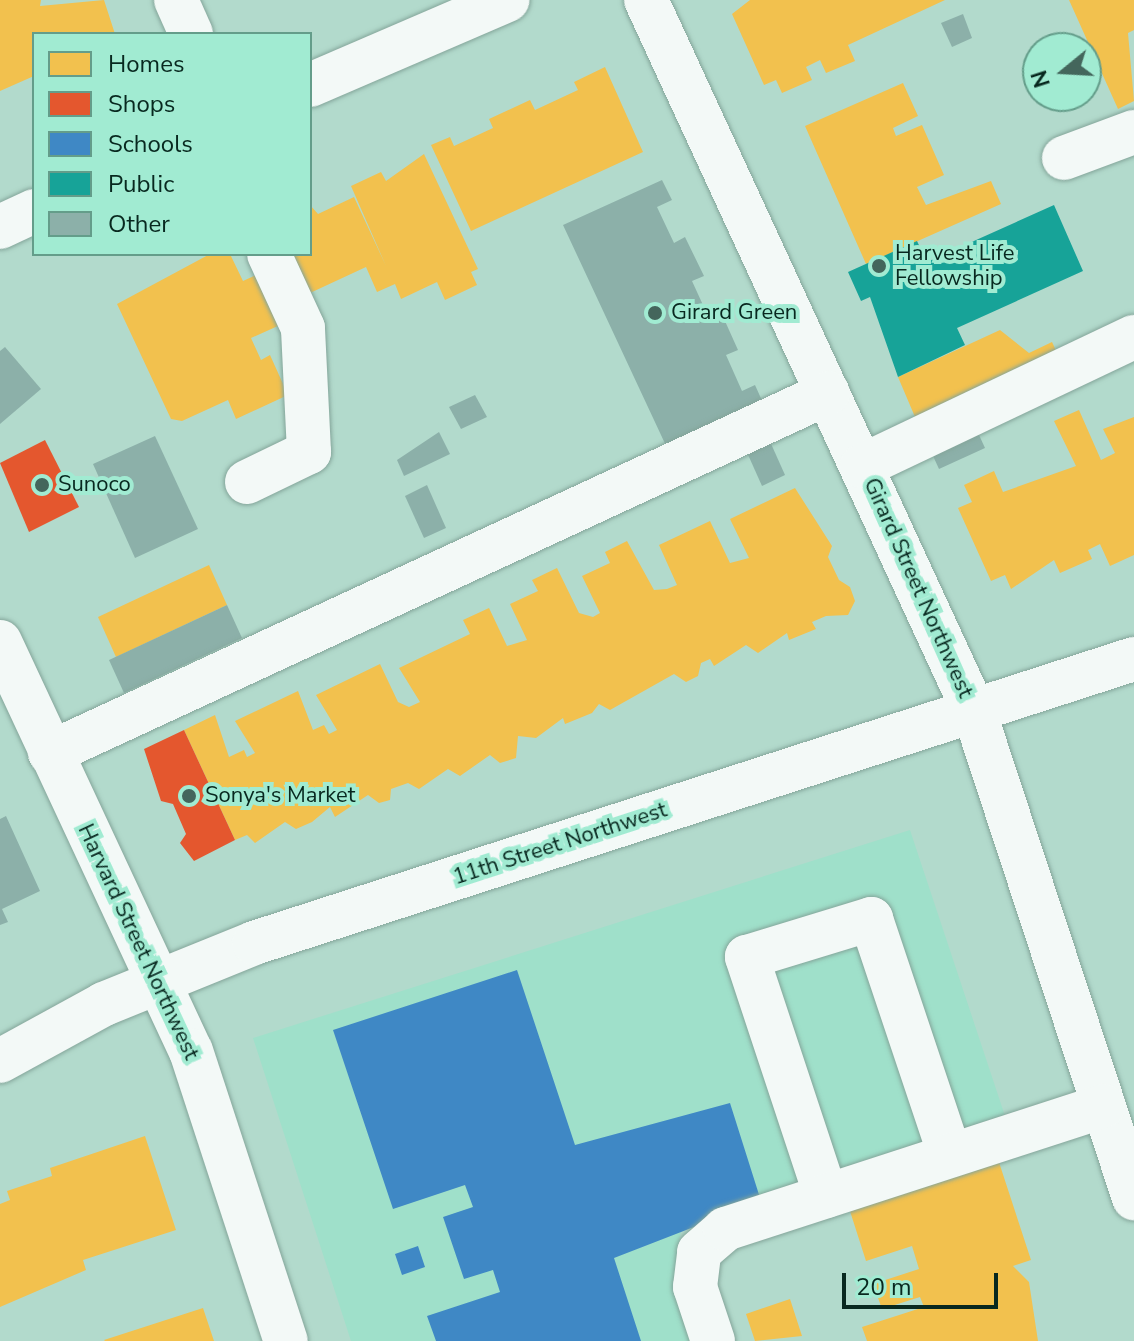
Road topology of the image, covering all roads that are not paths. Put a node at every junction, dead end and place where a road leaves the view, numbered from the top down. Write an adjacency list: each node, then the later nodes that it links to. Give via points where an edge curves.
1 (176, 0): 4 (street)
2 (507, 0): 5 (street)
3 (646, 0): 12 (street, Girard Street Northwest)
4 (190, 32)
5 (312, 84)
6 (1134, 132): 7 (street)
7 (1064, 158)
8 (32, 212): 9 (street)
9 (0, 227)
10 (270, 256): 14 (street, via 303,328 309,452)
11 (1134, 337): 13 (street)
12 (828, 393): 13 (street, Girard Street Northwest); 18 (street)
13 (862, 466): 17 (street, Girard Street Northwest)
14 (247, 482)
15 (0, 642): 18 (street, Harvard Street Northwest)
16 (1134, 659): 17 (street, 11th Street Northwest)
17 (974, 711): 19 (street, 11th Street Northwest); 21 (street, Girard Street Northwest)
18 (50, 753): 19 (street, Harvard Street Northwest)
19 (160, 980): 20 (street, 11th Street Northwest); 25 (street, Harvard Street Northwest, via 197,1068)
20 (0, 1061)
21 (1104, 1106): 22 (street); 24 (street, Girard Street Northwest)
22 (950, 1155): 23 (street); 23 (street, via 871,919 747,957)
23 (826, 1196): 26 (street, via 725,1229 699,1252 695,1287)
24 (1134, 1198)
25 (286, 1341)
26 (713, 1341)

